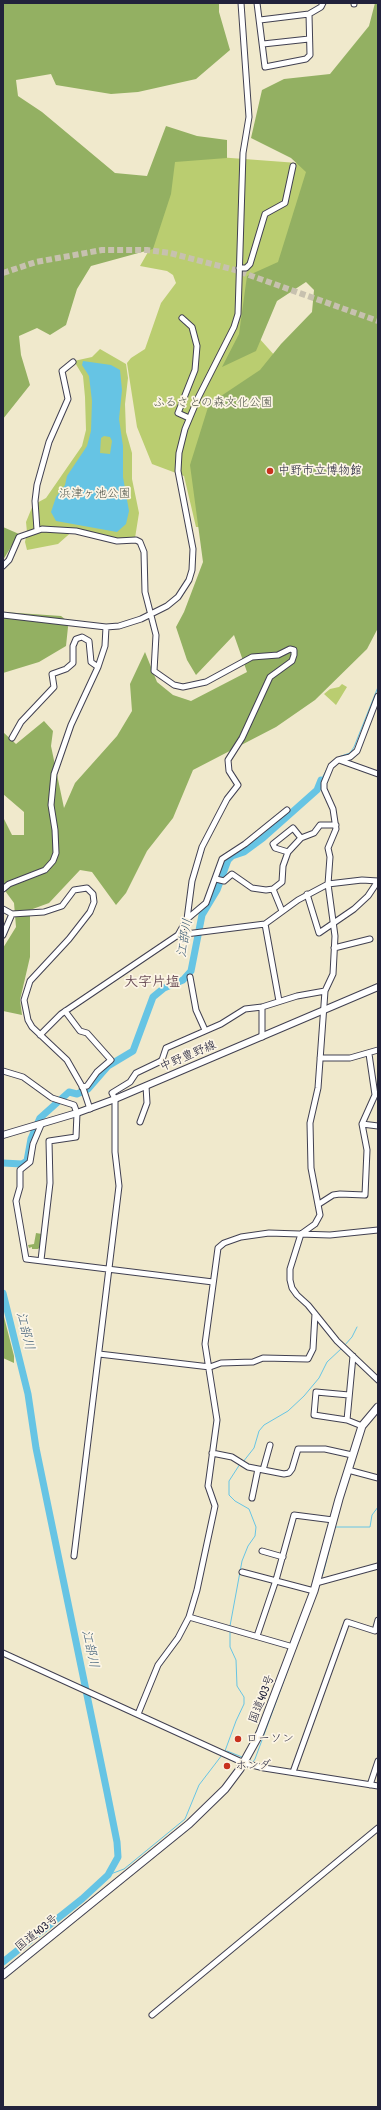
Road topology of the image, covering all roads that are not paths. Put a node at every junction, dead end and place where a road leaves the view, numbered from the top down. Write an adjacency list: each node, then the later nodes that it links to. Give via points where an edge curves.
1 (241, 3): 9 (street, via 250,117 243,153)
2 (258, 3): 5 (street)
3 (323, 3): 4 (street)
4 (309, 14): 5 (street); 6 (street)
5 (260, 20): 7 (street)
6 (309, 39): 7 (street); 7 (street, via 310,55 306,59 265,67)
7 (263, 44)
8 (293, 166): 9 (street, via 285,203 265,214 250,264 246,268)
9 (239, 268): 12 (street, via 238,314 234,327 204,384)
10 (182, 318): 12 (street, via 192,327 197,346 193,378 178,413)
11 (72, 362): 13 (street, via 62,371 68,399 49,442 37,485)
12 (190, 418): 16 (street, via 179,453 178,471 193,549 192,570 187,584 178,597)
13 (37, 530): 14 (street, via 16,540 9,560); 16 (street, via 76,531 117,541 140,542 144,552 145,592)
14 (3, 566)
15 (3, 615): 17 (street)
16 (151, 615): 17 (street, via 130,623); 36 (street, via 156,635 154,671 174,686 183,687 206,682 252,656 278,655 290,649 295,652 290,662 270,677 242,738 228,760 229,771 238,785 225,802 202,848 192,881)
17 (106, 627): 18 (street, via 105,646)
18 (98, 666): 20 (street, via 91,662 89,641 82,637 76,639 73,646 73,664 52,674 54,687 21,722); 30 (street, via 71,725 54,774 51,804 57,847 53,861 45,870 9,884)
19 (378, 696): 21 (street, via 357,751 350,757)
20 (12, 738)
21 (338, 760): 22 (street); 24 (street, via 331,766 324,783)
22 (378, 774)
23 (287, 810): 27 (street, via 245,844 226,855 222,859)
24 (336, 825): 25 (street, via 320,825 314,833); 29 (street, via 328,848)
25 (301, 838): 26 (street); 26 (street, via 293,828 273,844 275,848)
26 (288, 852): 31 (street, via 283,866 282,882)
27 (216, 879): 31 (street, via 224,881 232,874 252,888); 36 (street, via 206,902)
28 (378, 881): 29 (street); 37 (street, via 368,896 354,909)
29 (328, 884): 32 (street); 37 (street)
30 (3, 889)
31 (273, 889): 34 (street)
32 (307, 894): 34 (street); 37 (street, via 319,932)
33 (3, 909): 35 (street)
34 (282, 910): 38 (street)
35 (12, 914): 40 (street); 51 (street, via 50,911 62,906 74,890 81,888 90,890 94,897 86,918 27,987 25,1013 32,1027)
36 (187, 919): 39 (street)
37 (334, 921): 42 (street)
38 (265, 924): 39 (street); 46 (street)
39 (178, 934): 48 (street)
40 (3, 935)
41 (370, 939): 42 (street)
42 (334, 948): 45 (street, via 333,974)
43 (190, 977): 50 (street, via 196,1010)
44 (378, 986): 49 (main road, 中野豊野線)
45 (325, 991): 46 (street); 49 (street)
46 (279, 1001): 47 (street)
47 (262, 1007): 50 (street, via 245,1009 221,1024); 52 (street)
48 (65, 1011): 51 (street); 59 (street, via 80,1031 87,1033 111,1060 97,1072 87,1086)
49 (324, 1011): 52 (main road, 中野豊野線); 55 (street)
50 (205, 1030): 60 (street, via 166,1048 160,1062 136,1073 130,1082 112,1093)
51 (40, 1035): 59 (street, via 67,1060)
52 (262, 1036): 58 (main road, 中野豊野線)
53 (378, 1050): 54 (street)
54 (369, 1054): 55 (street, via 350,1058); 57 (street)
55 (320, 1058): 70 (street, via 318,1088 310,1124 311,1168)
56 (3, 1071): 64 (street, via 23,1077 59,1100 74,1106)
57 (375, 1079): 61 (street, via 375,1095)
58 (146, 1086): 60 (main road, 中野豊野線); 65 (street, via 146,1103)
59 (82, 1087): 63 (street)
60 (115, 1099): 63 (main road, 中野豊野線); 74 (street, via 115,1152 119,1186)
61 (372, 1102): 62 (street); 66 (street)
62 (378, 1102)
63 (90, 1109): 64 (main road, 中野豊野線)
64 (77, 1113): 67 (main road, 中野豊野線); 73 (street, via 76,1136 49,1141 50,1182)
65 (140, 1122)
66 (362, 1124): 68 (street); 70 (street, via 367,1150 365,1195 333,1195)
67 (41, 1125): 69 (main road, 中野豊野線); 73 (street, via 35,1138 30,1162 20,1170 20,1187 16,1201 26,1259)
68 (378, 1126)
69 (3, 1135)
70 (319, 1204): 72 (street, via 320,1215 315,1224)
71 (378, 1230): 72 (street, via 330,1236)
72 (301, 1234): 75 (street, via 269,1233 224,1243 217,1251); 76 (street, via 290,1269 290,1280 294,1291)
73 (41, 1260): 74 (street)
74 (110, 1268): 75 (street); 77 (street)
75 (213, 1282): 79 (street, via 205,1344)
76 (315, 1314): 78 (street); 79 (street, via 313,1349 308,1359 263,1358 253,1362 221,1363)
77 (99, 1354): 79 (street); 94 (street)
78 (353, 1356): 80 (street); 81 (street)
79 (210, 1367): 86 (street, via 217,1420)
80 (378, 1380)
81 (349, 1395): 83 (street); 83 (street, via 316,1392 314,1414)
82 (378, 1406): 84 (highway, 国道403号)
83 (348, 1420): 84 (street)
84 (362, 1426): 87 (highway, 国道403号)
85 (270, 1445): 88 (street)
86 (212, 1453): 88 (street); 101 (street, via 208,1486 216,1506)
87 (352, 1455): 88 (street, via 325,1449 298,1448 289,1473); 89 (highway, 国道403号)
88 (261, 1469): 91 (street)
89 (348, 1470): 90 (street); 92 (highway, 国道403号)
90 (378, 1478)
91 (252, 1498)
92 (333, 1520): 95 (street, via 294,1515); 99 (highway, 国道403号)
93 (262, 1551): 95 (street)
94 (74, 1556)
95 (283, 1556): 98 (street)
96 (378, 1566): 99 (street)
97 (242, 1572): 98 (street)
98 (276, 1580): 100 (street); 104 (street)
99 (316, 1583): 100 (highway, 国道403号)
100 (314, 1591): 105 (highway, 国道403号)
101 (189, 1618): 104 (street); 107 (street, via 158,1665)
102 (378, 1620): 103 (street)
103 (376, 1632): 110 (street, via 347,1622)
104 (257, 1636): 105 (street)
105 (293, 1647): 109 (highway, 国道403号, via 260,1733)
106 (3, 1653): 107 (street)
107 (138, 1714): 109 (street)
108 (378, 1761): 111 (street)
109 (244, 1763): 110 (street); 114 (highway, 国道403号, via 225,1789 189,1824)
110 (294, 1772): 111 (street)
111 (370, 1785): 112 (street)
112 (378, 1786)
113 (378, 1828): 115 (street)
114 (3, 1974)
115 (152, 2015)

